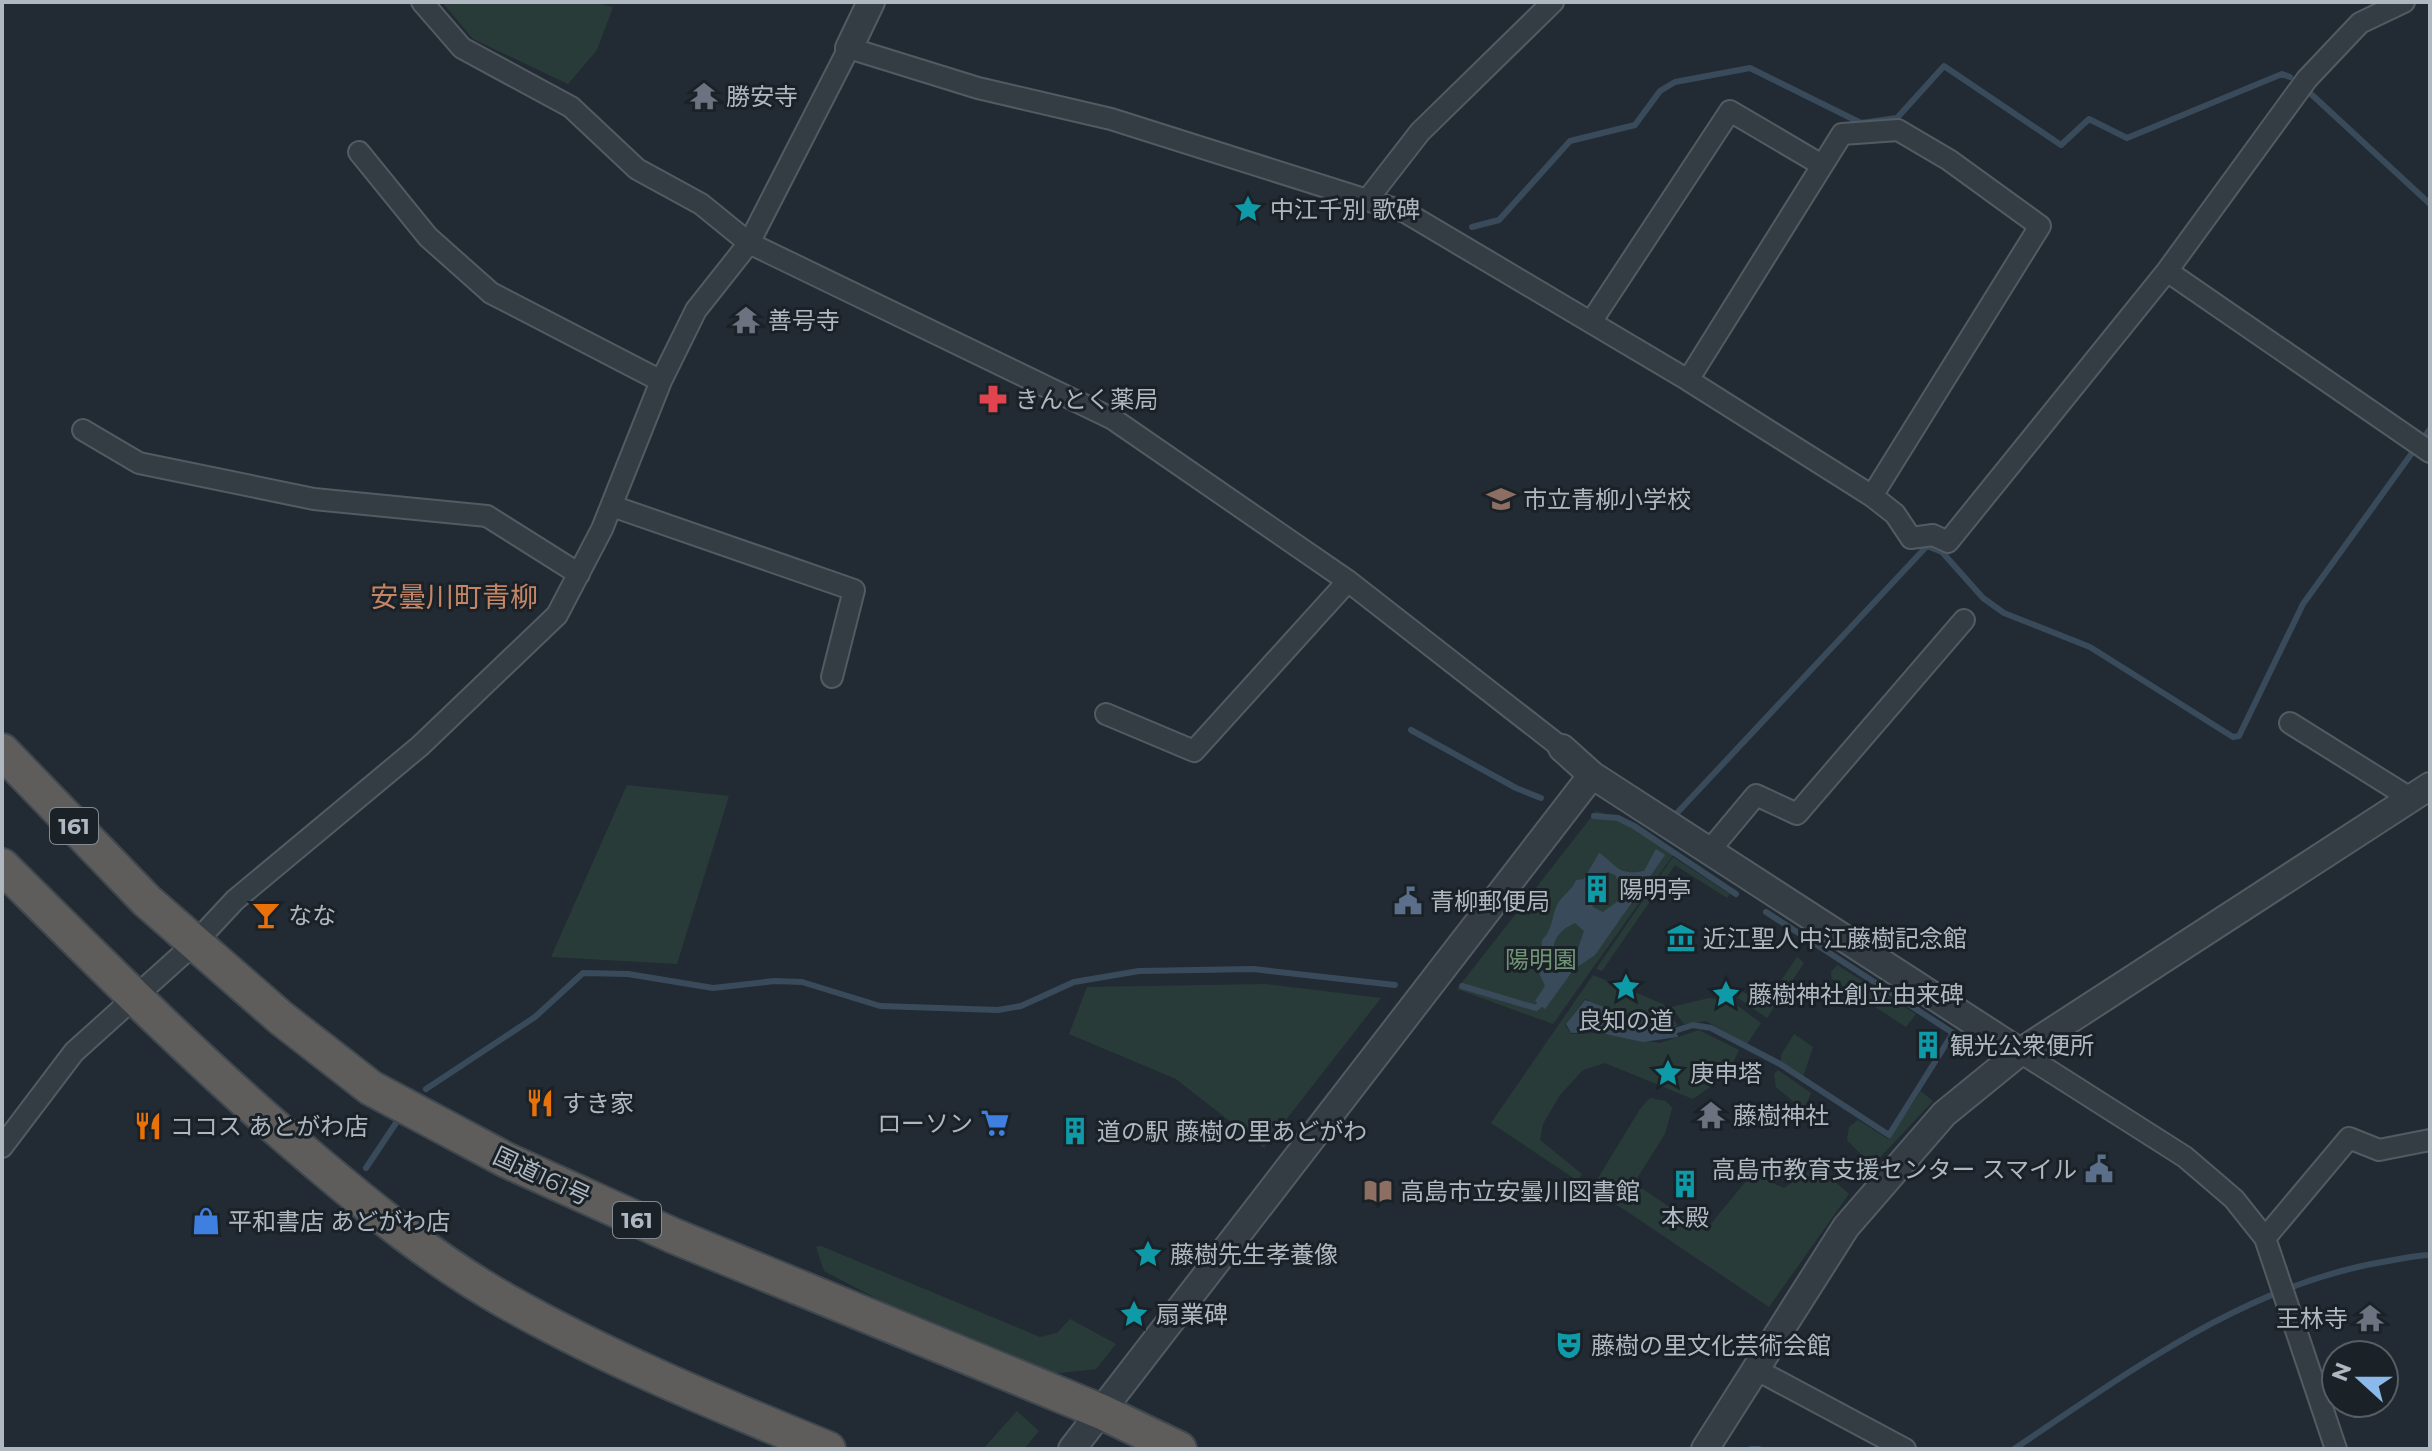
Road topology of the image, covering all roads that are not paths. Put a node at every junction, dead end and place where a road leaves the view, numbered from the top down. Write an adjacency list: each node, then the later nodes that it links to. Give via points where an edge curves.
1 (422, 2): 9 (street, via 462,48 571,107 637,169 701,204)
2 (871, 2): 5 (street)
3 (1553, 2): 8 (street, via 1420,132)
4 (2404, 2): 10 (street, via 2360,23 2307,79)
5 (849, 48): 8 (street, via 978,88 1111,119); 9 (street)
6 (359, 152): 13 (street, via 428,237 491,293)
7 (1820, 164): 11 (street, via 1730,111); 12 (street); 16 (street, via 1842,134 1898,130 2040,226)
8 (1368, 199): 11 (street, via 1442,232)
9 (749, 243): 13 (street, via 696,310); 19 (street, via 1113,419)
10 (2167, 271): 15 (street); 16 (street, via 1948,542 1933,535 1911,538 1895,514)
11 (1591, 322): 12 (street)
12 (1688, 380): 16 (street)
13 (661, 381): 17 (street)
14 (83, 430): 18 (street, via 139,463 314,499 487,516)
15 (2430, 452)
16 (1872, 496)
17 (612, 506): 18 (street); 21 (street, via 854,590)
18 (579, 574): 30 (street, via 557,615 494,680 235,900)
19 (1348, 581): 22 (street, via 1194,751); 24 (street)
20 (1964, 620): 28 (street, via 1797,814 1756,795)
21 (832, 677)
22 (1106, 714)
23 (2290, 723): 27 (street)
24 (1562, 748): 26 (street)
25 (2, 751): 30 (highway, 国道161号 / 161, via 147,901)
26 (1592, 775): 28 (street); 37 (street)
27 (2420, 792): 32 (street)
28 (1710, 850): 32 (street)
29 (2, 866): 31 (highway)
30 (195, 943): 31 (street); 37 (highway, 国道161号 / 161, via 371,1088 494,1154 674,1236)
31 (133, 997): 34 (street, via 74,1052); 38 (highway, via 371,1209 503,1299 688,1392)
32 (2020, 1052): 35 (street, via 2185,1157 2234,1199); 36 (street, via 1944,1114 1846,1227)
33 (2430, 1140): 35 (street, via 2379,1150 2349,1138)
34 (2, 1147)
35 (2265, 1238): 43 (street)
36 (1757, 1370): 41 (street); 42 (street)
37 (1102, 1412): 39 (street); 40 (highway, 国道161号 / 161)
38 (828, 1449)
39 (1072, 1449)
40 (1179, 1449)
41 (1705, 1449)
42 (1905, 1449)
43 (2336, 1449)

